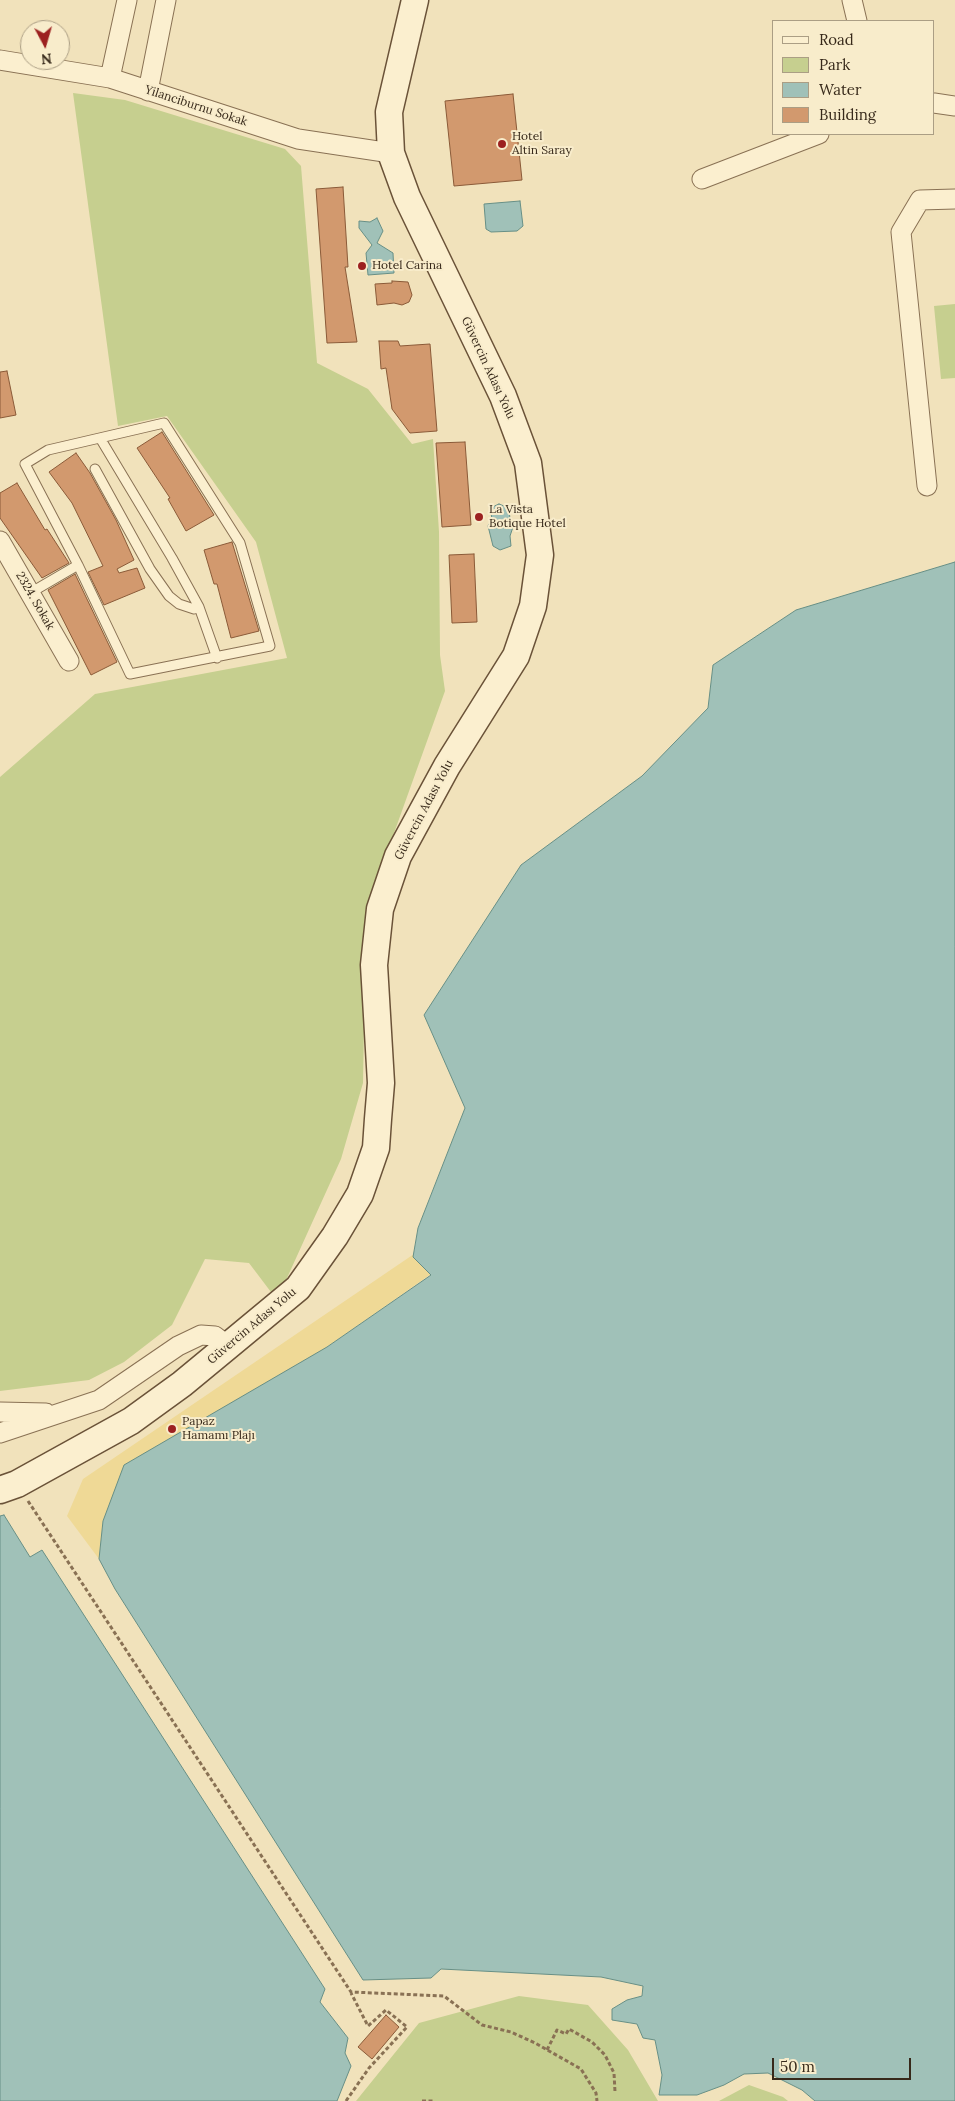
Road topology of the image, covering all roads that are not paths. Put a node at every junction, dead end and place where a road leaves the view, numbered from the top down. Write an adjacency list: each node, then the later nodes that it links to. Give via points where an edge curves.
1 (127, 0): 7 (street)
2 (166, 0): 8 (street)
3 (415, 0): 12 (main road, Güvercin Adası Yolu, via 389,112)
4 (852, 0): 5 (street)
5 (857, 20)
6 (5, 60): 7 (street, Yilanciburnu Sokak)
7 (110, 78): 8 (street, Yilanciburnu Sokak)
8 (148, 91): 12 (street, Yilanciburnu Sokak, via 298,139)
9 (935, 103): 10 (street)
10 (955, 106)
11 (817, 135): 13 (street)
12 (391, 153): 24 (main road, Güvercin Adası Yolu, via 407,198 503,396 528,463 540,555 536,589 516,656 447,766 398,856 380,909 374,965 379,1110 376,1148 360,1194 298,1288)
13 (702, 180)
14 (955, 199): 17 (street, via 920,200 901,232)
15 (100, 438): 19 (lane, via 48,450 24,464); 21 (lane); 22 (lane, via 164,424 240,542 270,646)
16 (95, 469): 21 (lane, via 150,569 169,596 179,604 194,609)
17 (928, 486)
18 (0, 541): 20 (street, 2324. Sokak)
19 (78, 565): 20 (lane); 22 (lane, via 130,674)
20 (30, 593): 23 (street, 2324. Sokak)
21 (199, 607): 22 (lane)
22 (217, 658)
23 (69, 661)
24 (228, 1346): 26 (street, via 215,1336 201,1335 178,1346 99,1400); 28 (main road, Güvercin Adası Yolu, via 131,1421)
25 (0, 1412): 26 (street)
26 (57, 1413): 27 (street)
27 (0, 1433)
28 (8, 1487)

